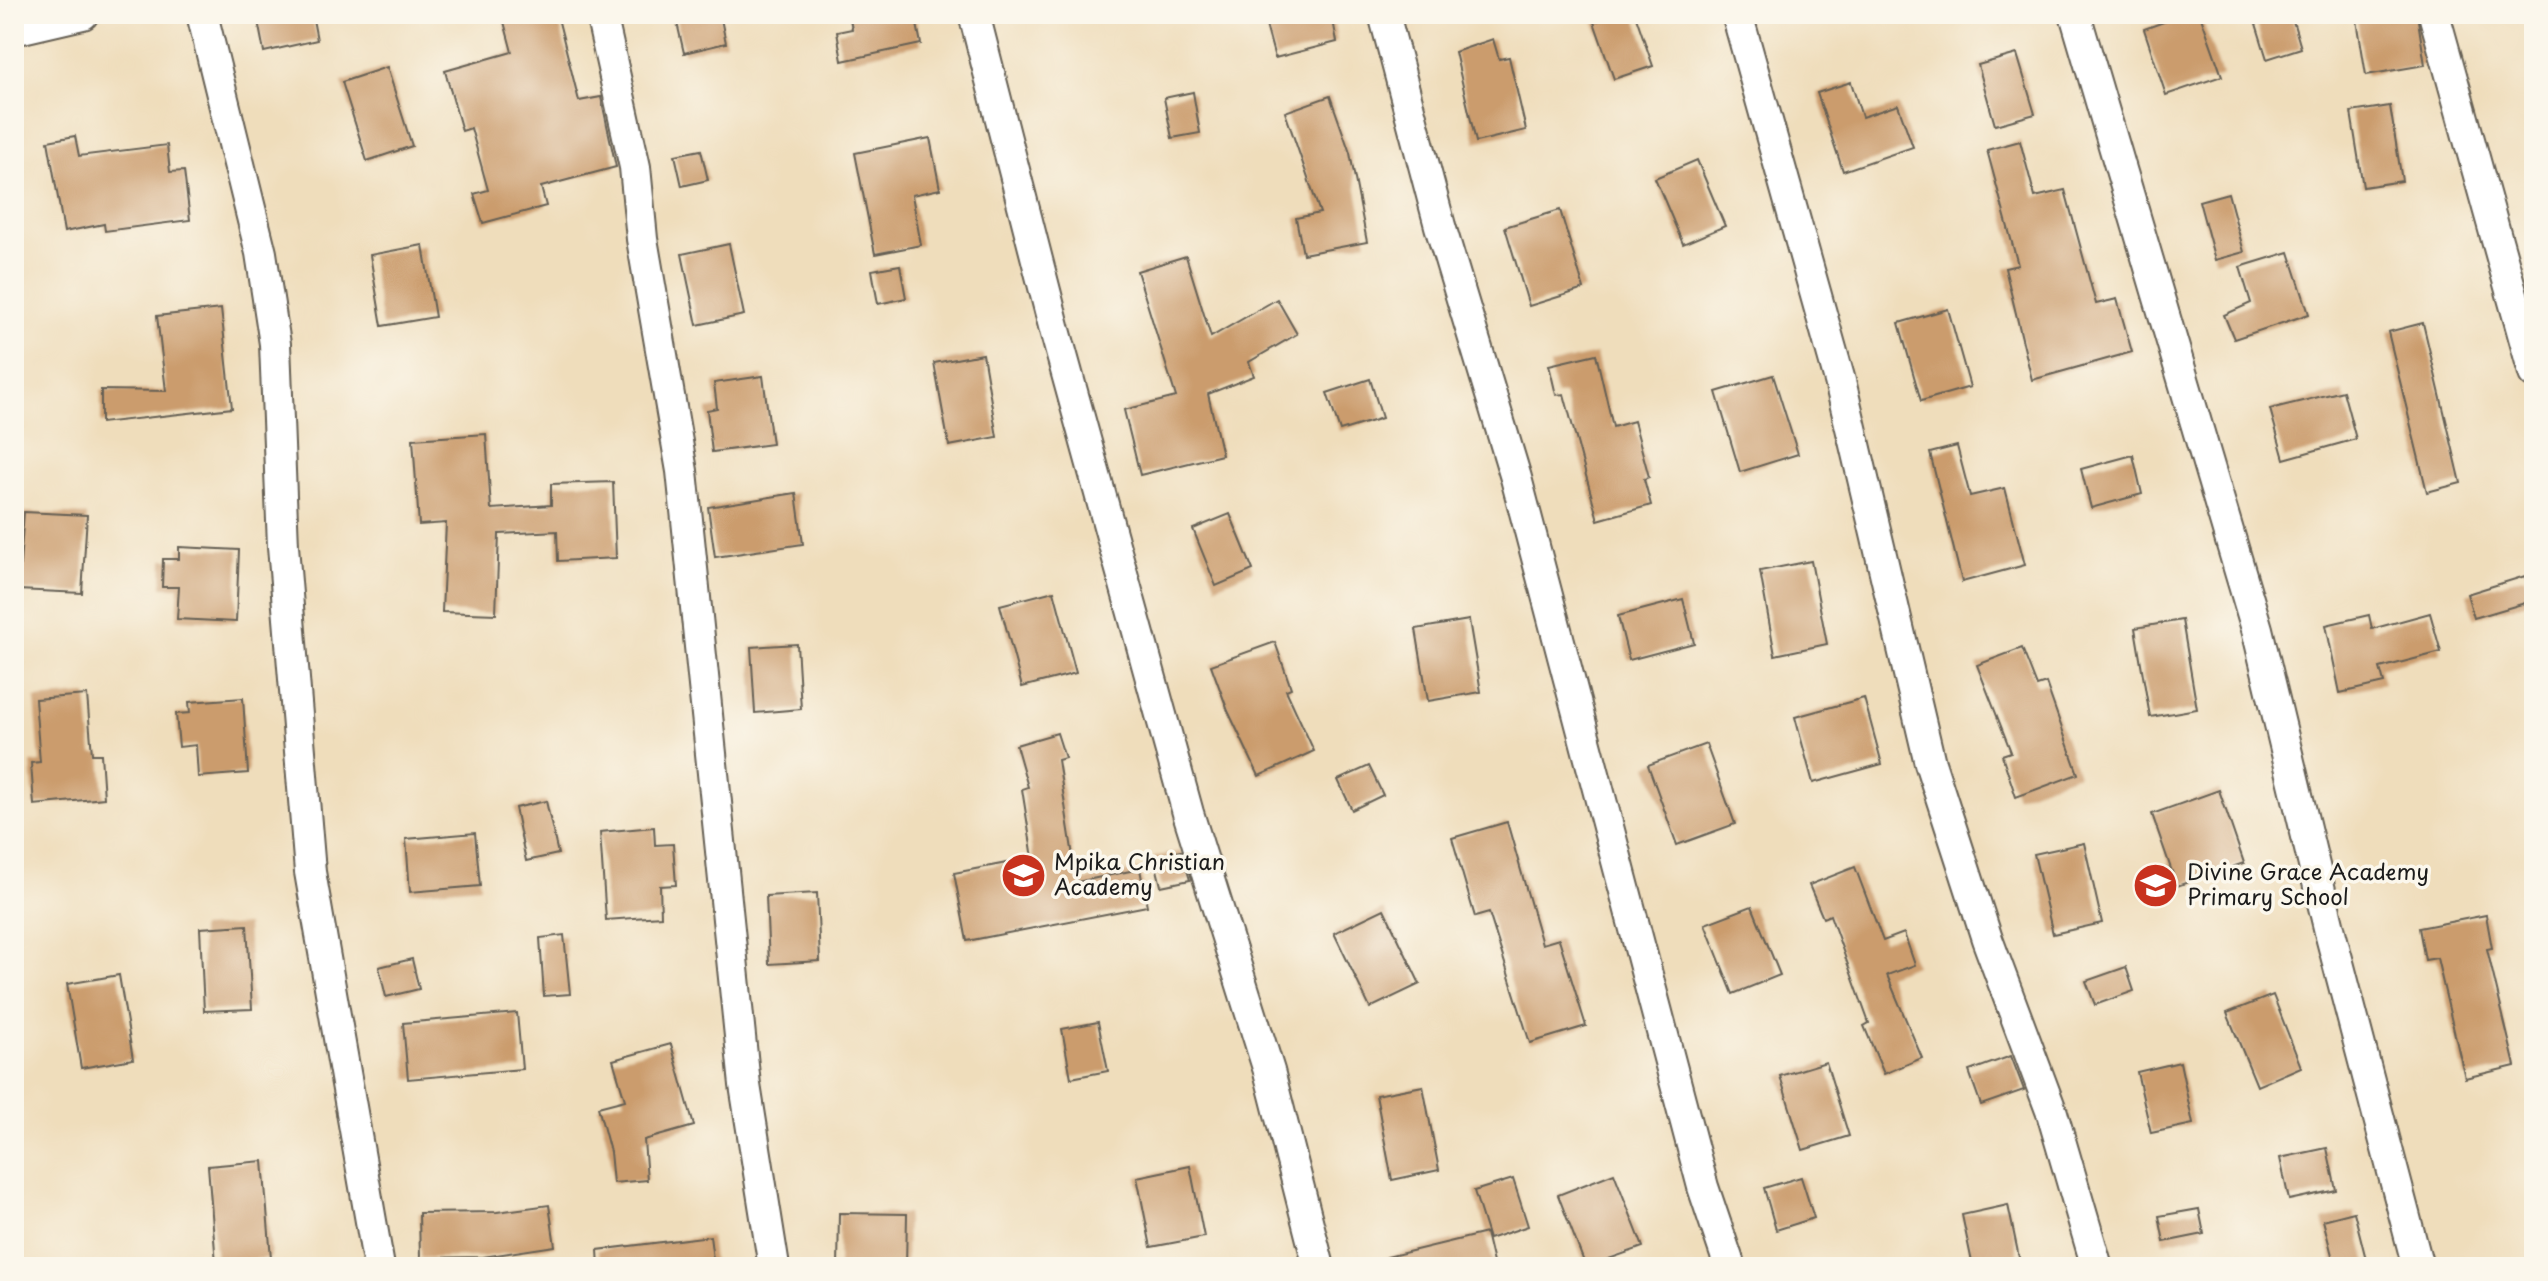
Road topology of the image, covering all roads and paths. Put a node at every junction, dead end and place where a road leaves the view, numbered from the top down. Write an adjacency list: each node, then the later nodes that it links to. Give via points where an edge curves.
1 (83, 14): 9 (street)
2 (202, 14): 11 (street, via 261,253 275,344 283,546 310,872)
3 (601, 14): 12 (street, via 635,167 642,239 682,471 745,1085)
4 (974, 14): 13 (street, via 1055,330 1188,813 1269,1071)
5 (1384, 14): 14 (street, via 1440,226 1516,478 1703,1187)
6 (1737, 14): 15 (street, via 1840,381 1930,763 1987,939 2052,1113)
7 (2075, 14): 16 (street, via 2257,629)
8 (2434, 14): 10 (street)
9 (14, 30)
10 (2534, 373)
11 (379, 1267)
12 (774, 1267)
13 (1319, 1267)
14 (1730, 1267)
15 (2097, 1267)
16 (2418, 1267)

